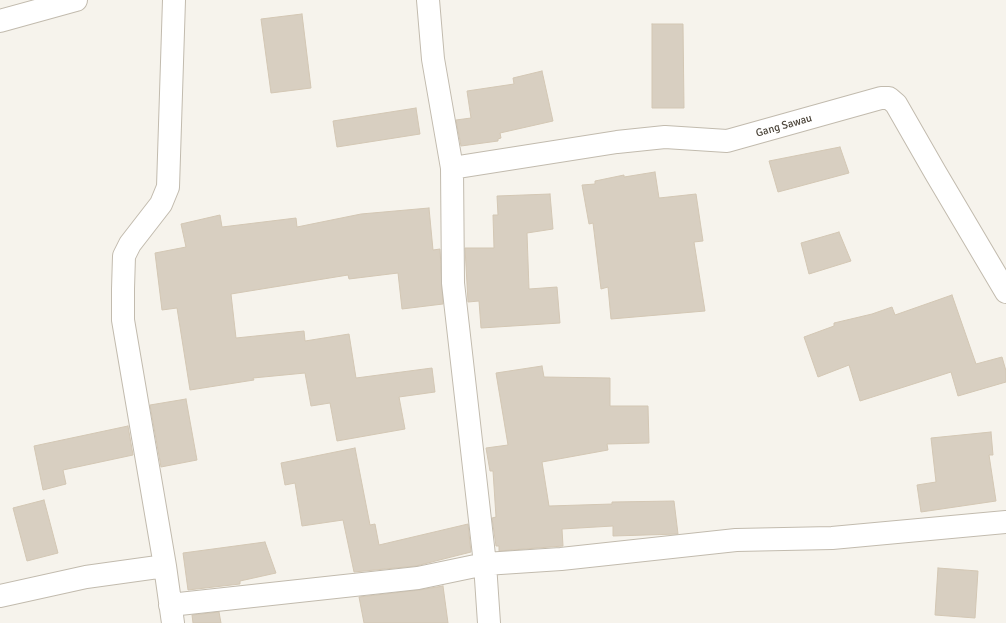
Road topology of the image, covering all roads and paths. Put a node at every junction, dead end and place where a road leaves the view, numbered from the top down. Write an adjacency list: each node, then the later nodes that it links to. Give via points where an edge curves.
1 (76, 0): 4 (street)
2 (174, 0): 9 (street, via 168,186 161,204 130,244 124,256 123,289 123,320)
3 (428, 0): 5 (street, via 433,59)
4 (0, 21)
5 (452, 168): 6 (street, Gang Sawau, via 665,137 727,141 881,98 889,98 896,104); 8 (street, via 453,283)
6 (1006, 292)
7 (1006, 522): 8 (street, via 832,538 736,540 561,559)
8 (485, 564): 11 (street, via 418,578); 12 (street)
9 (165, 566): 10 (street, via 86,578); 11 (street)
10 (0, 596)
11 (172, 614)
12 (489, 623)

